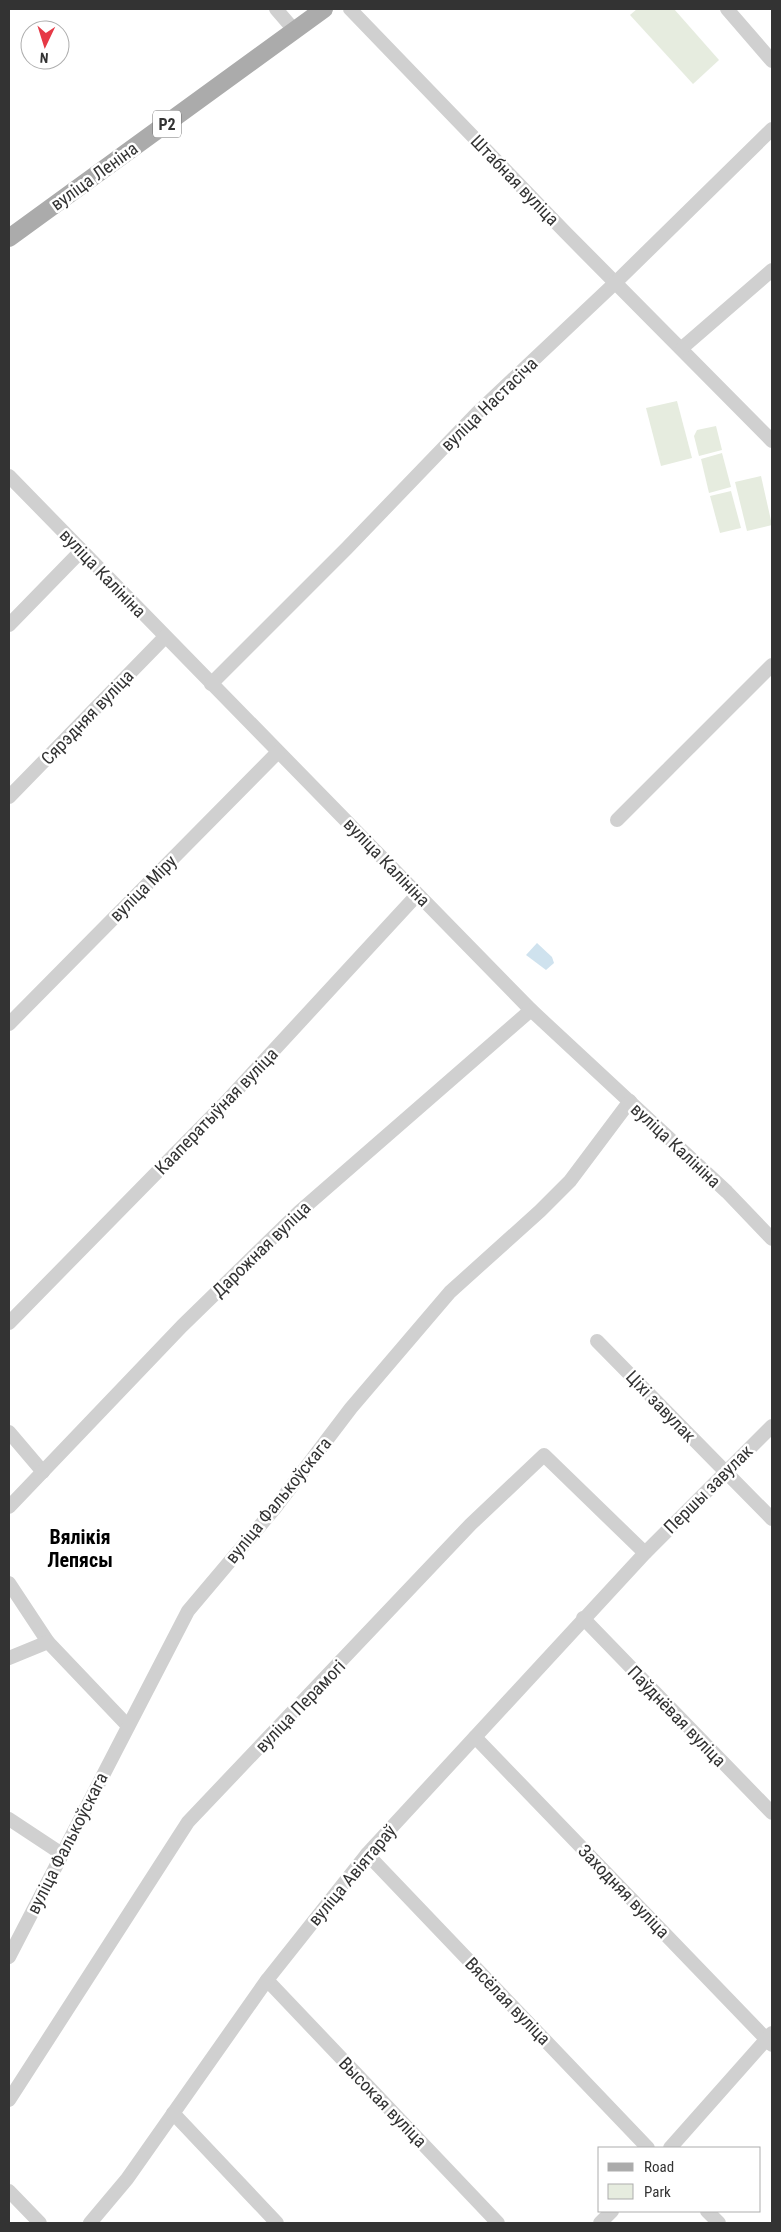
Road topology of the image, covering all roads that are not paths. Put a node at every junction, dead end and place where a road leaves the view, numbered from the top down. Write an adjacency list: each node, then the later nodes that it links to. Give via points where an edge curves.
1 (276, 9): 5 (street)
2 (324, 9): 5 (main road, вуліца Леніна / Р2)
3 (350, 9): 10 (street, Штабная вуліца)
4 (727, 9): 6 (street)
5 (295, 31): 8 (main road, вуліца Леніна / Р2)
6 (772, 61)
7 (772, 129): 10 (street, вуліца Настасіча)
8 (9, 238)
9 (772, 270): 11 (street)
10 (615, 283): 11 (street, Штабная вуліца); 18 (street, вуліца Настасіча, via 477,413)
11 (682, 348): 12 (street, Штабная вуліца)
12 (772, 441)
13 (9, 476): 14 (street, вуліца Калініна)
14 (82, 550): 15 (street); 16 (street, вуліца Калініна)
15 (9, 625)
16 (165, 636): 18 (street, вуліца Калініна); 20 (street, Сярэдняя вуліца)
17 (772, 665): 21 (street)
18 (211, 684): 19 (street, вуліца Калініна)
19 (278, 752): 22 (street, вуліца Калініна); 24 (street, вуліца Міру)
20 (9, 797)
21 (617, 820)
22 (417, 895): 23 (street, вуліца Калініна); 27 (street, Кааператыўная вуліца, via 225,1103)
23 (531, 1010): 25 (street, вуліца Калініна); 32 (street, Дарожная вуліца, via 298,1212 182,1326)
24 (9, 1024)
25 (630, 1101): 26 (street, вуліца Калініна); 40 (street, вуліца Фалькоўскага, via 570,1181 450,1292 351,1408 275,1508 195,1602)
26 (772, 1239)
27 (9, 1323)
28 (598, 1341): 31 (street, Ціхі завулак)
29 (772, 1426): 31 (street, Першы завулак)
30 (9, 1432): 32 (street)
31 (725, 1471): 34 (street, Ціхі завулак); 35 (street, Першы завулак)
32 (43, 1472): 33 (street, Дарожная вуліца)
33 (9, 1508)
34 (772, 1519)
35 (645, 1553): 37 (street, вуліца Авіятараў); 49 (street, вуліца Перамогі, via 544,1455 472,1524 188,1822)
36 (9, 1583): 38 (street)
37 (583, 1618): 41 (street, вуліца Авіятараў); 42 (street, Паўднёвая вуліца)
38 (48, 1642): 39 (street); 40 (street)
39 (9, 1658)
40 (128, 1726): 44 (street, вуліца Фалькоўскага)
41 (475, 1738): 45 (street, вуліца Авіятараў); 48 (street, Заходняя вуліца)
42 (772, 1813)
43 (9, 1819): 44 (street)
44 (62, 1854): 46 (street, вуліца Фалькоўскага)
45 (367, 1854): 47 (street, вуліца Авіятараў); 51 (street, Вясёлая вуліца)
46 (9, 1957)
47 (267, 1980): 50 (street, вуліца Авіятараў); 59 (street, Высокая вуліца)
48 (770, 2039): 52 (street)
49 (9, 2100)
50 (173, 2113): 57 (street, вуліца Авіятараў, via 127,2179); 58 (street)
51 (647, 2147)
52 (671, 2147)
53 (9, 2191): 56 (street)
54 (611, 2212): 60 (street)
55 (708, 2212): 61 (street)
56 (40, 2223)
57 (90, 2223)
58 (277, 2223)
59 (498, 2223)
60 (600, 2223)
61 (719, 2223)

